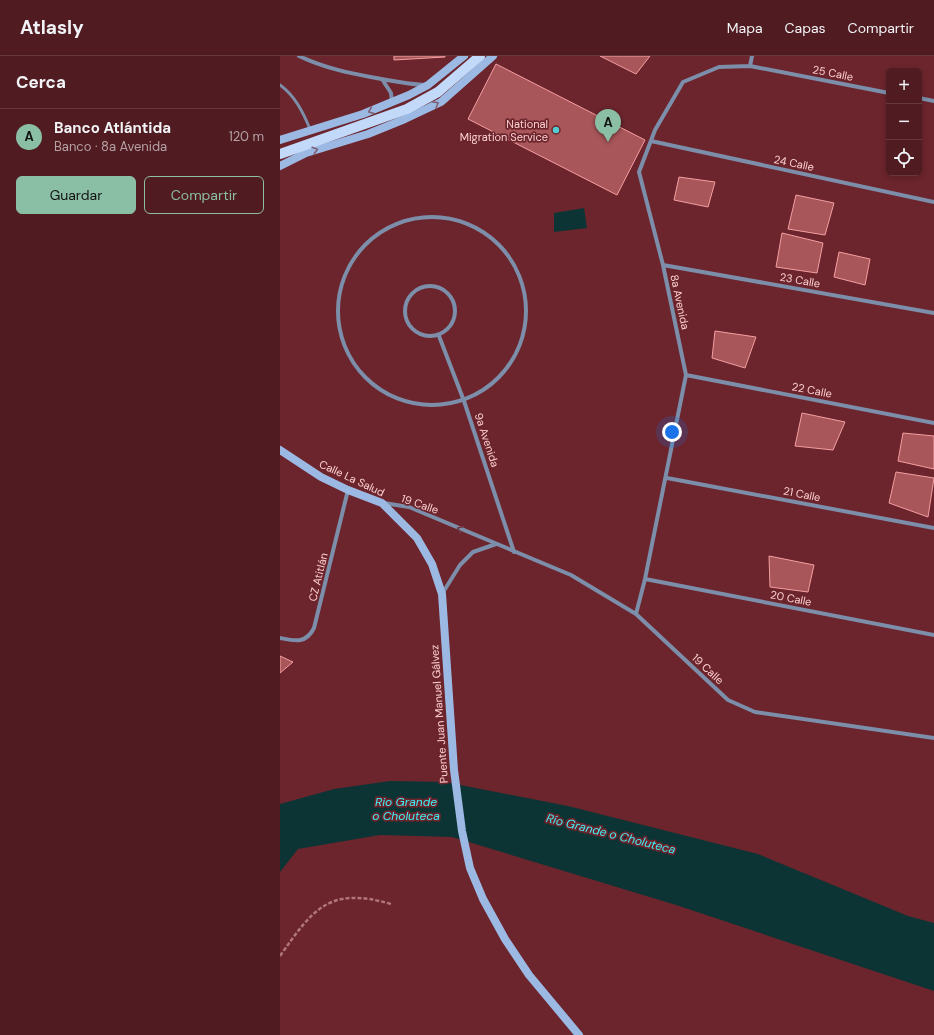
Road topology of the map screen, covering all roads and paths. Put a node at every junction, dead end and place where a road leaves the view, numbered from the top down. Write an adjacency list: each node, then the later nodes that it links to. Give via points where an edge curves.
1 (299, 56): 7 (street, via 333,69)
2 (464, 56): 9 (main road)
3 (480, 56): 17 (main road, via 438,92 407,109)
4 (493, 56): 18 (main road, one-way to 4, via 306,153 405,120 441,102)
5 (752, 56): 6 (street)
6 (750, 66): 10 (street, 25 Calle); 16 (street, 8a Avenida, via 719,67 683,82)
7 (382, 79): 9 (street); 13 (street, via 388,86)
8 (280, 85): 14 (lane, via 289,92)
9 (428, 85): 13 (main road)
10 (886, 91)
11 (922, 99): 12 (street)
12 (934, 101)
13 (392, 102): 14 (main road, one-way to 14)
14 (311, 130): 15 (main road)
15 (280, 140)
16 (651, 141): 19 (street, 24 Calle); 20 (street, 8a Avenida, via 639,172)
17 (280, 154)
18 (280, 166)
19 (934, 202)
20 (663, 265): 21 (street, 23 Calle); 23 (street, 8a Avenida)
21 (934, 312)
22 (439, 336): 22 (street, via 452,326 456,311 451,296 438,287 422,287 409,297 404,312 410,327 423,336); 24 (street, 9a Avenida)
23 (686, 375): 25 (street, 22 Calle); 27 (street, 8a Avenida)
24 (464, 400): 24 (street, via 492,386 513,362 525,334 528,302 520,272 502,246 470,224 447,217 416,217 386,227 362,247 344,273 337,304 340,335 353,363 374,386 402,401 434,406); 32 (street, 9a Avenida)
25 (934, 423)
26 (280, 450): 28 (main road, Calle La Salud, via 321,477)
27 (667, 478): 30 (street, 21 Calle); 33 (street, 8a Avenida)
28 (348, 490): 29 (main road, Calle La Salud); 37 (street, CZ Atitlán, via 314,628 310,636 302,641)
29 (382, 503): 31 (street, 19 Calle, one-way to 29, via 409,507); 34 (main road, Calle La Salud, via 417,538 432,564)
30 (934, 528)
31 (496, 544): 32 (street, 19 Calle); 34 (street, via 473,552 460,565)
32 (514, 552): 35 (street, 19 Calle, via 571,575)
33 (646, 579): 35 (street, 8a Avenida); 36 (street, 20 Calle)
34 (442, 594): 41 (main road, Puente Juan Manuel Gálvez, via 454,770 470,868 483,899 505,939 529,975)
35 (636, 614): 38 (street, 19 Calle, via 728,700 755,712)
36 (934, 635)
37 (280, 638)
38 (934, 738)
39 (391, 904): 40 (path, via 369,898 334,900 311,914)
40 (280, 956)
41 (579, 1035)

